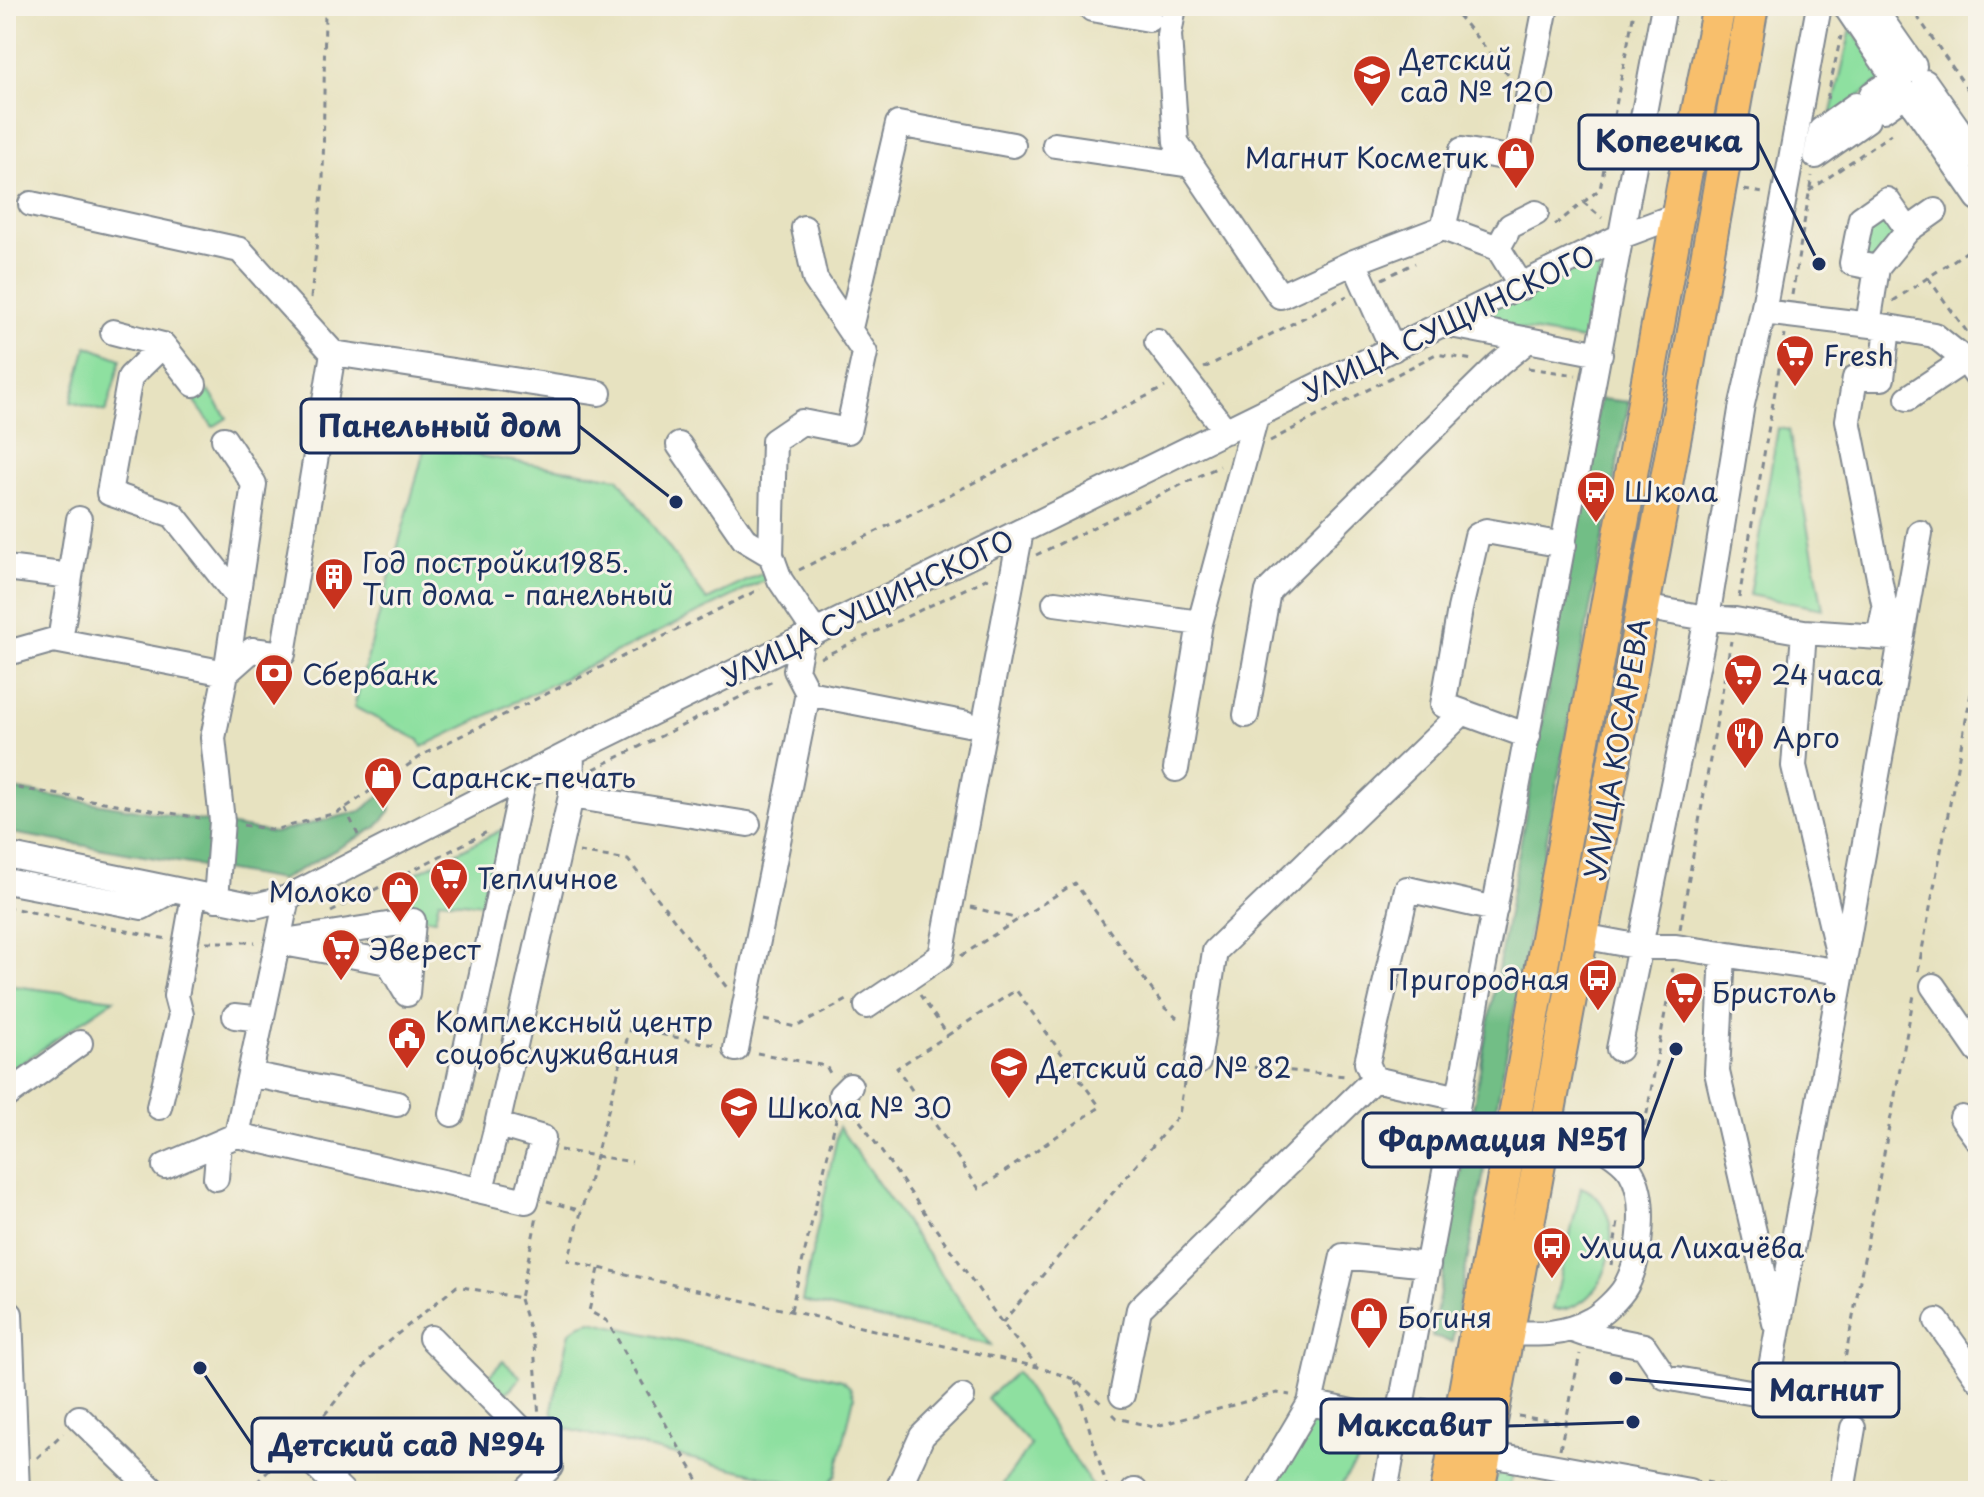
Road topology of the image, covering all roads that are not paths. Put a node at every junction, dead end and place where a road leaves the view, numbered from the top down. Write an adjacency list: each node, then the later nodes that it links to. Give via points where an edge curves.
1 (1174, 6): 14 (street, via 1169,35 1176,142)
2 (1546, 6): 22 (street, via 1516,159 1468,142)
3 (1664, 6): 24 (street)
4 (1719, 6): 18 (main road, УЛИЦА КОСАРЕВА)
5 (1752, 6): 19 (main road, УЛИЦА КОСАРЕВА)
6 (1819, 6): 29 (street)
7 (1087, 7): 9 (street)
8 (1856, 7): 10 (street)
9 (1149, 19)
10 (1909, 85): 13 (street); 15 (street)
11 (1013, 145): 32 (street, via 898,124)
12 (1055, 145): 14 (street)
13 (1978, 157)
14 (1191, 165): 26 (street, via 1280,296)
15 (1978, 198)
16 (31, 204): 38 (street, via 240,250)
17 (1935, 211): 23 (street)
18 (1678, 215): 19 (main road); 24 (street, УЛИЦА СУЩИНСКОГО); 124 (main road, УЛИЦА КОСАРЕВА)
19 (1712, 221): 57 (main road, УЛИЦА КОСАРЕВА)
20 (1542, 222): 25 (street, via 1510,226)
21 (804, 228): 32 (street, via 815,279)
22 (1443, 228): 25 (street); 26 (street)
23 (1908, 230): 27 (street); 27 (street, via 1887,200 1861,218 1852,263)
24 (1614, 240): 28 (street, УЛИЦА СУЩИНСКОГО); 39 (street)
25 (1498, 248): 28 (street)
26 (1354, 262): 37 (street)
27 (1877, 268): 30 (street)
28 (1522, 287): 31 (street, УЛИЦА СУЩИНСКОГО)
29 (1763, 312): 30 (street); 58 (street, via 1742,404)
30 (1875, 323): 40 (street, via 1934,335); 62 (street, via 1882,378 1855,378 1848,420)
31 (1446, 324): 34 (street); 37 (street, УЛИЦА СУЩИНСКОГО)
32 (850, 328): 52 (street, via 865,353 848,431 802,422 774,441)
33 (113, 332): 36 (street)
34 (1527, 341): 39 (street); 68 (street, via 1268,591)
35 (1157, 342): 45 (street)
36 (163, 345): 41 (street); 55 (street, via 130,377 109,493 173,515)
37 (1393, 349): 44 (street, УЛИЦА СУЩИНСКОГО)
38 (333, 353): 42 (street); 65 (street, via 283,654 252,650)
39 (1596, 353): 51 (street)
40 (1971, 369): 43 (street)
41 (194, 384)
42 (599, 393)
43 (1908, 398)
44 (1256, 416): 45 (street, УЛИЦА СУЩИНСКОГО); 59 (street)
45 (1226, 431): 49 (street, УЛИЦА СУЩИНСКОГО)
46 (224, 439): 55 (street, via 254,484)
47 (679, 445): 52 (street, via 744,539)
48 (79, 519): 54 (street)
49 (1021, 531): 61 (street, УЛИЦА СУЩИНСКОГО); 87 (street, via 941,956 909,979)
50 (1920, 533): 62 (street)
51 (1564, 545): 67 (street, via 1486,531 1477,536 1443,705); 70 (street)
52 (771, 555): 61 (street)
53 (6, 568): 54 (street)
54 (70, 576): 63 (street)
55 (237, 596): 65 (street)
56 (1055, 603): 59 (street)
57 (1642, 607): 58 (street); 81 (main road, УЛИЦА КОСАРЕВА)
58 (1707, 618): 60 (street); 83 (street)
59 (1200, 623): 72 (street)
60 (1804, 632): 62 (street); 85 (street, via 1794,766)
61 (808, 635): 66 (street, via 796,670); 71 (street, УЛИЦА СУЩИНСКОГО)
62 (1890, 638): 85 (street)
63 (60, 641): 64 (street); 65 (street)
64 (6, 649)
65 (226, 673): 78 (street, via 213,738 222,821)
66 (808, 693): 69 (street); 91 (street)
67 (1463, 712): 70 (street); 94 (street, via 1215,951)
68 (1246, 715)
69 (968, 724)
70 (1528, 736): 80 (street)
71 (572, 752): 73 (street, УЛИЦА СУЩИНСКОГО); 74 (street)
72 (1176, 769)
73 (524, 777): 79 (street, УЛИЦА СУЩИНСКОГО); 101 (street)
74 (571, 788): 75 (street); 104 (street)
75 (748, 824)
76 (6, 855): 78 (street, УЛИЦА СУЩИНСКОГО)
77 (6, 881): 78 (street, via 142,907)
78 (194, 895): 79 (street, УЛИЦА СУЩИНСКОГО, via 255,906); 100 (street, via 176,996 181,1015)
79 (287, 898): 82 (street)
80 (1495, 909): 96 (street, via 1407,889 1367,1063); 98 (street)
81 (1582, 936): 83 (street); 103 (main road, УЛИЦА КОСАРЕВА)
82 (278, 942): 82 (street, via 388,962 407,994 413,921); 89 (street)
83 (1641, 947): 84 (street); 92 (street)
84 (1723, 954): 85 (street); 115 (street, via 1717,1072)
85 (1842, 972): 115 (street)
86 (1921, 987): 93 (street)
87 (858, 1002)
88 (235, 1016): 89 (street)
89 (262, 1019): 95 (street)
90 (80, 1043): 97 (street)
91 (736, 1049)
92 (1619, 1049)
93 (1978, 1051)
94 (1198, 1062)
95 (250, 1074): 99 (street); 105 (street)
96 (1374, 1079): 98 (street); 118 (street, via 1139,1309)
97 (6, 1096)
98 (1459, 1098): 110 (street)
99 (397, 1104)
100 (159, 1107)
101 (452, 1114)
102 (1962, 1118): 106 (street)
103 (1548, 1122): 113 (street, via 1579,1133 1631,1172 1642,1205 1639,1243 1625,1287); 114 (main road, УЛИЦА КОСАРЕВА)
104 (498, 1125): 109 (street); 109 (street, via 543,1138 528,1196 526,1201)
105 (228, 1139): 107 (street); 108 (street); 109 (street)
106 (1978, 1140)
107 (165, 1166)
108 (216, 1178)
109 (481, 1189)
110 (1428, 1265): 120 (street, via 1343,1256); 123 (street)
111 (10, 1314): 127 (street)
112 (1937, 1321): 117 (street)
113 (1577, 1332): 114 (street); 115 (street, via 1644,1346 1665,1377 1766,1395)
114 (1507, 1333): 124 (main road, УЛИЦА КОСАРЕВА)
115 (1777, 1333)
116 (431, 1338): 131 (street, via 550,1461)
117 (1978, 1379)
118 (1122, 1395)
119 (962, 1397): 132 (street, via 922,1436)
120 (1311, 1400): 123 (street); 133 (street)
121 (79, 1418): 129 (street)
122 (1848, 1420): 138 (street)
123 (1398, 1422): 134 (street)
124 (1470, 1452): 126 (street); 135 (main road, УЛИЦА КОСАРЕВА); 136 (main road, УЛИЦА КОСАРЕВА)
125 (313, 1463): 130 (street)
126 (1558, 1471): 128 (street)
127 (16, 1484)
128 (1618, 1485): 137 (street)
129 (154, 1491)
130 (342, 1491)
131 (526, 1491)
132 (897, 1491)
133 (1258, 1491)
134 (1385, 1491)
135 (1447, 1491)
136 (1478, 1491)
137 (1689, 1491)
138 (1842, 1491)

